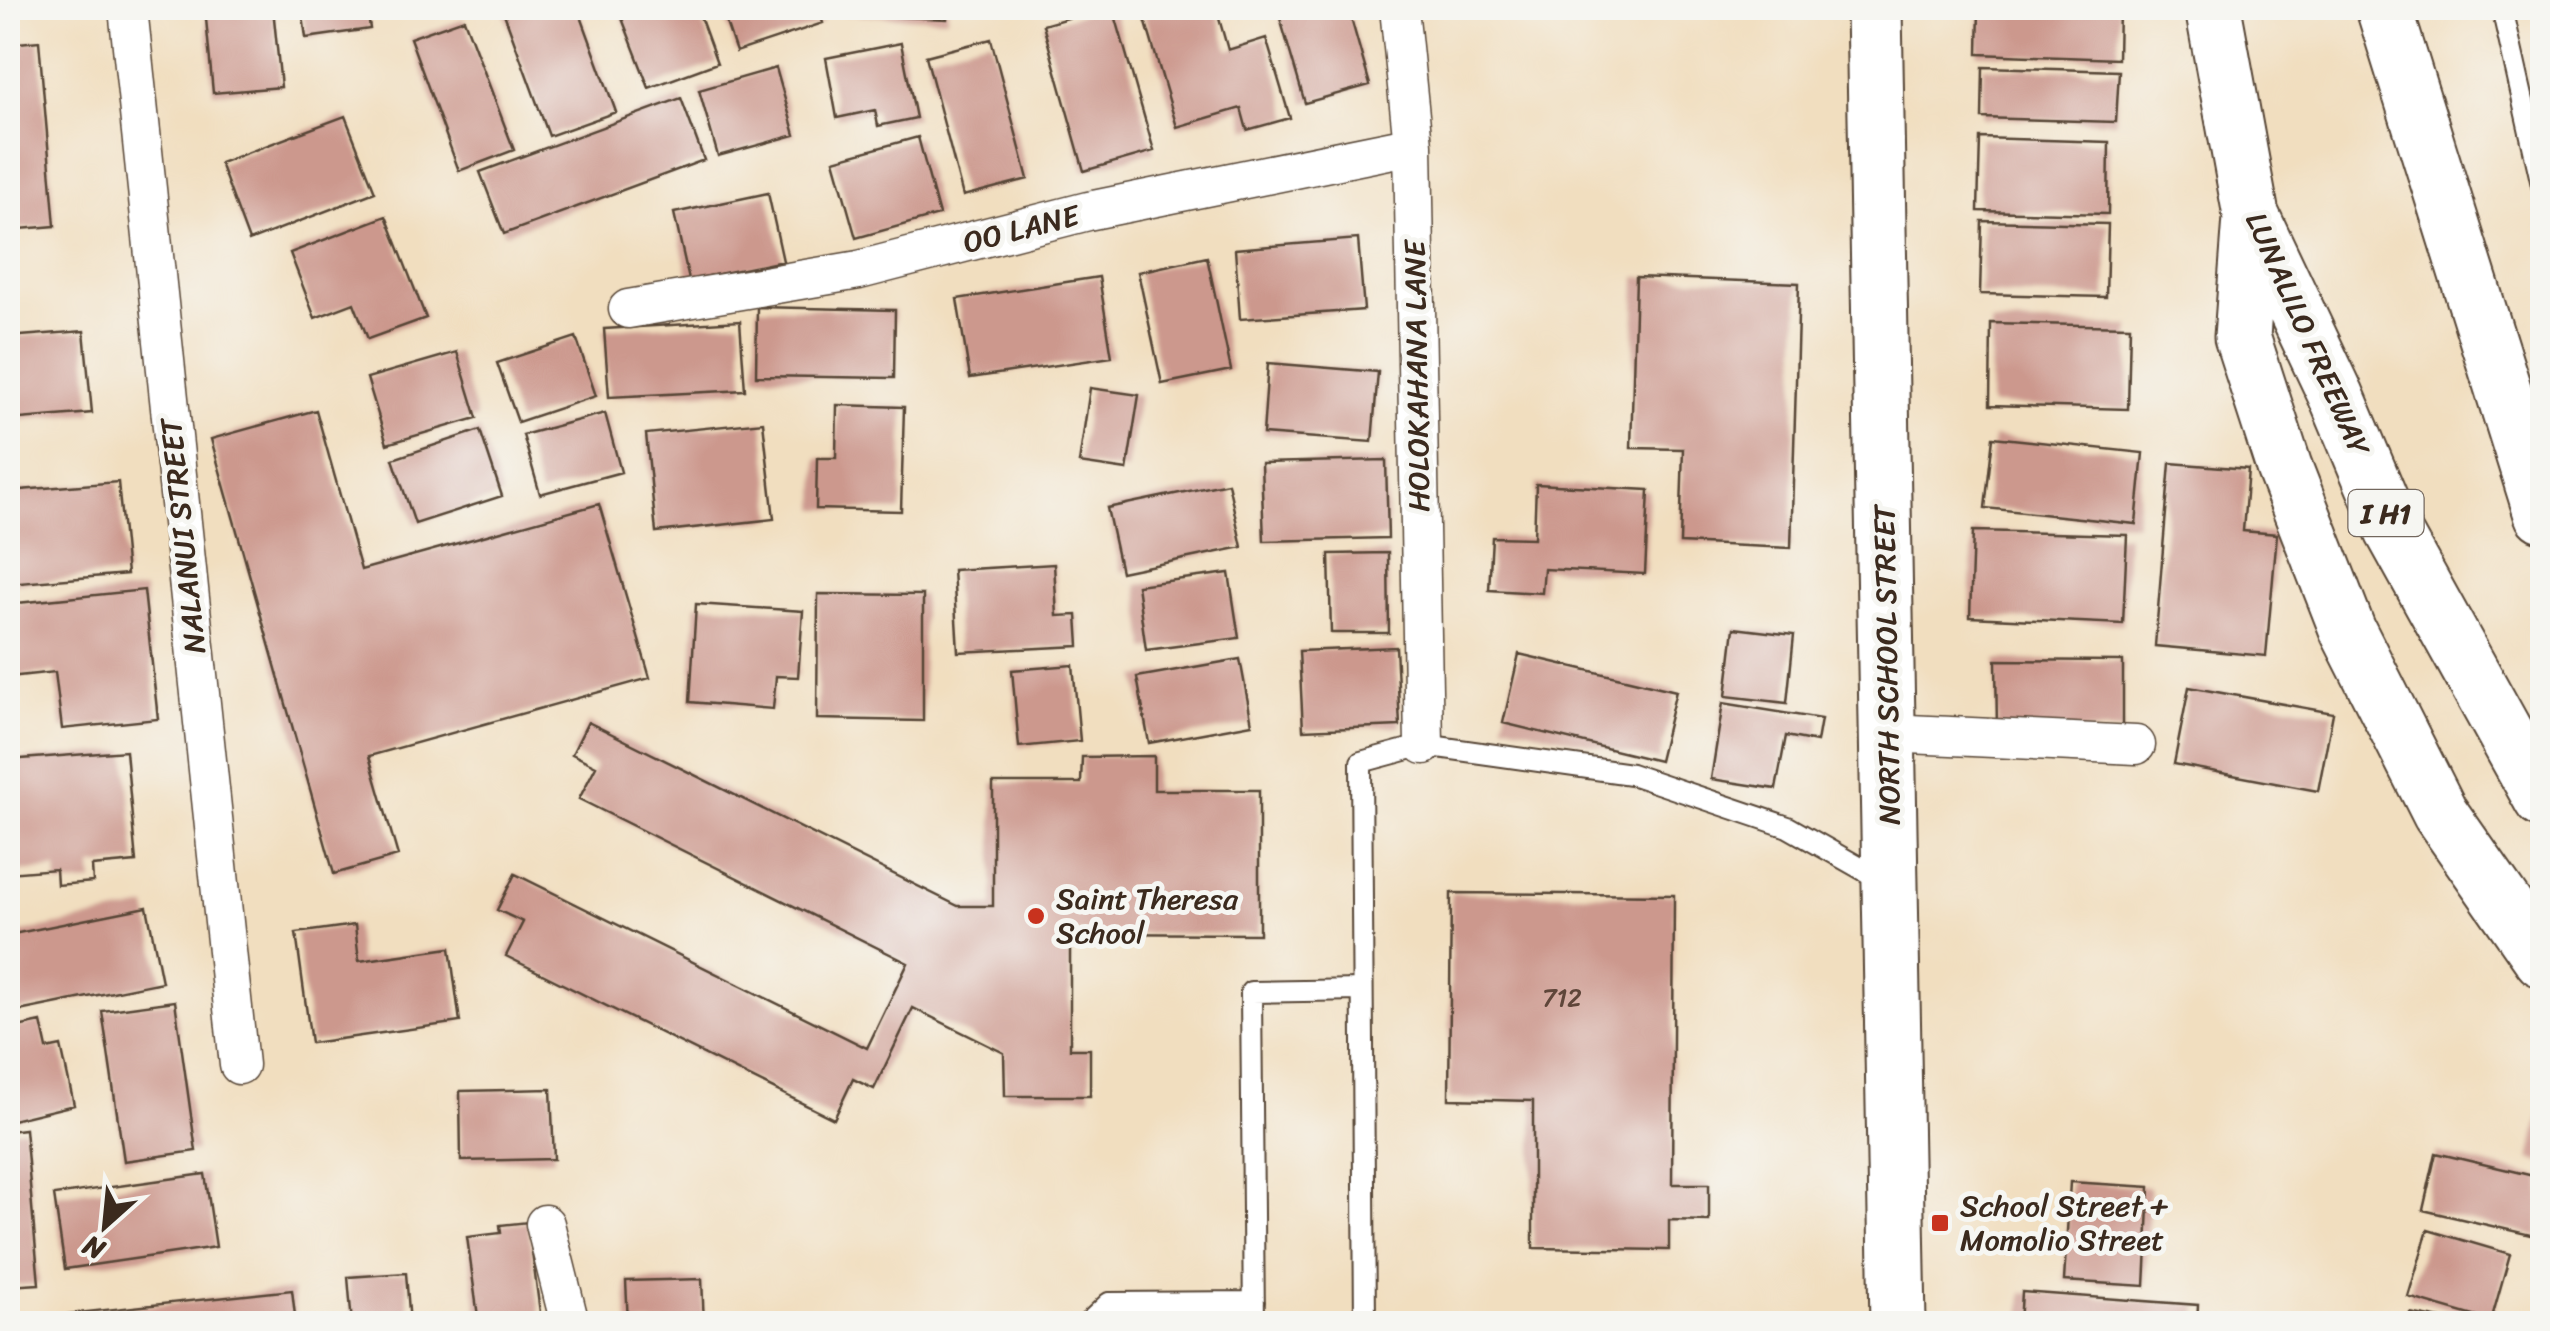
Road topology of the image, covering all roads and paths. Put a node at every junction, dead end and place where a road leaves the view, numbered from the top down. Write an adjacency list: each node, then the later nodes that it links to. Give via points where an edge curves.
1 (128, 8): 19 (street, NALANUI STREET)
2 (1399, 8): 7 (street, HOLOKAHANA LANE)
3 (1874, 8): 12 (main road, NORTH SCHOOL STREET)
4 (2212, 8): 9 (main road, LUNALILO FREEWAY / I H1)
5 (2384, 8): 11 (main road)
6 (2502, 8): 8 (lane)
7 (1413, 146): 10 (street, OO LANE, via 1088,211 858,270); 13 (street, HOLOKAHANA LANE)
8 (2542, 185)
9 (2251, 215): 15 (main road, LUNALILO FREEWAY / I H1, via 2394,531); 17 (main road, via 2242,337 2284,468 2348,631 2440,813)
10 (628, 309)
11 (2542, 514)
12 (1888, 732): 14 (street); 16 (main road, NORTH SCHOOL STREET)
13 (1424, 745): 16 (lane, via 1631,774 1788,827); 18 (lane, via 1360,762)
14 (2136, 745)
15 (2542, 800)
16 (1892, 886): 25 (main road, NORTH SCHOOL STREET)
17 (2542, 959)
18 (1362, 990): 21 (lane, via 1250,992); 24 (lane)
19 (238, 1066)
20 (545, 1224): 22 (street)
21 (1254, 1313): 23 (lane, via 1109,1303)
22 (570, 1324)
23 (1086, 1324)
24 (1364, 1324)
25 (1898, 1324)

